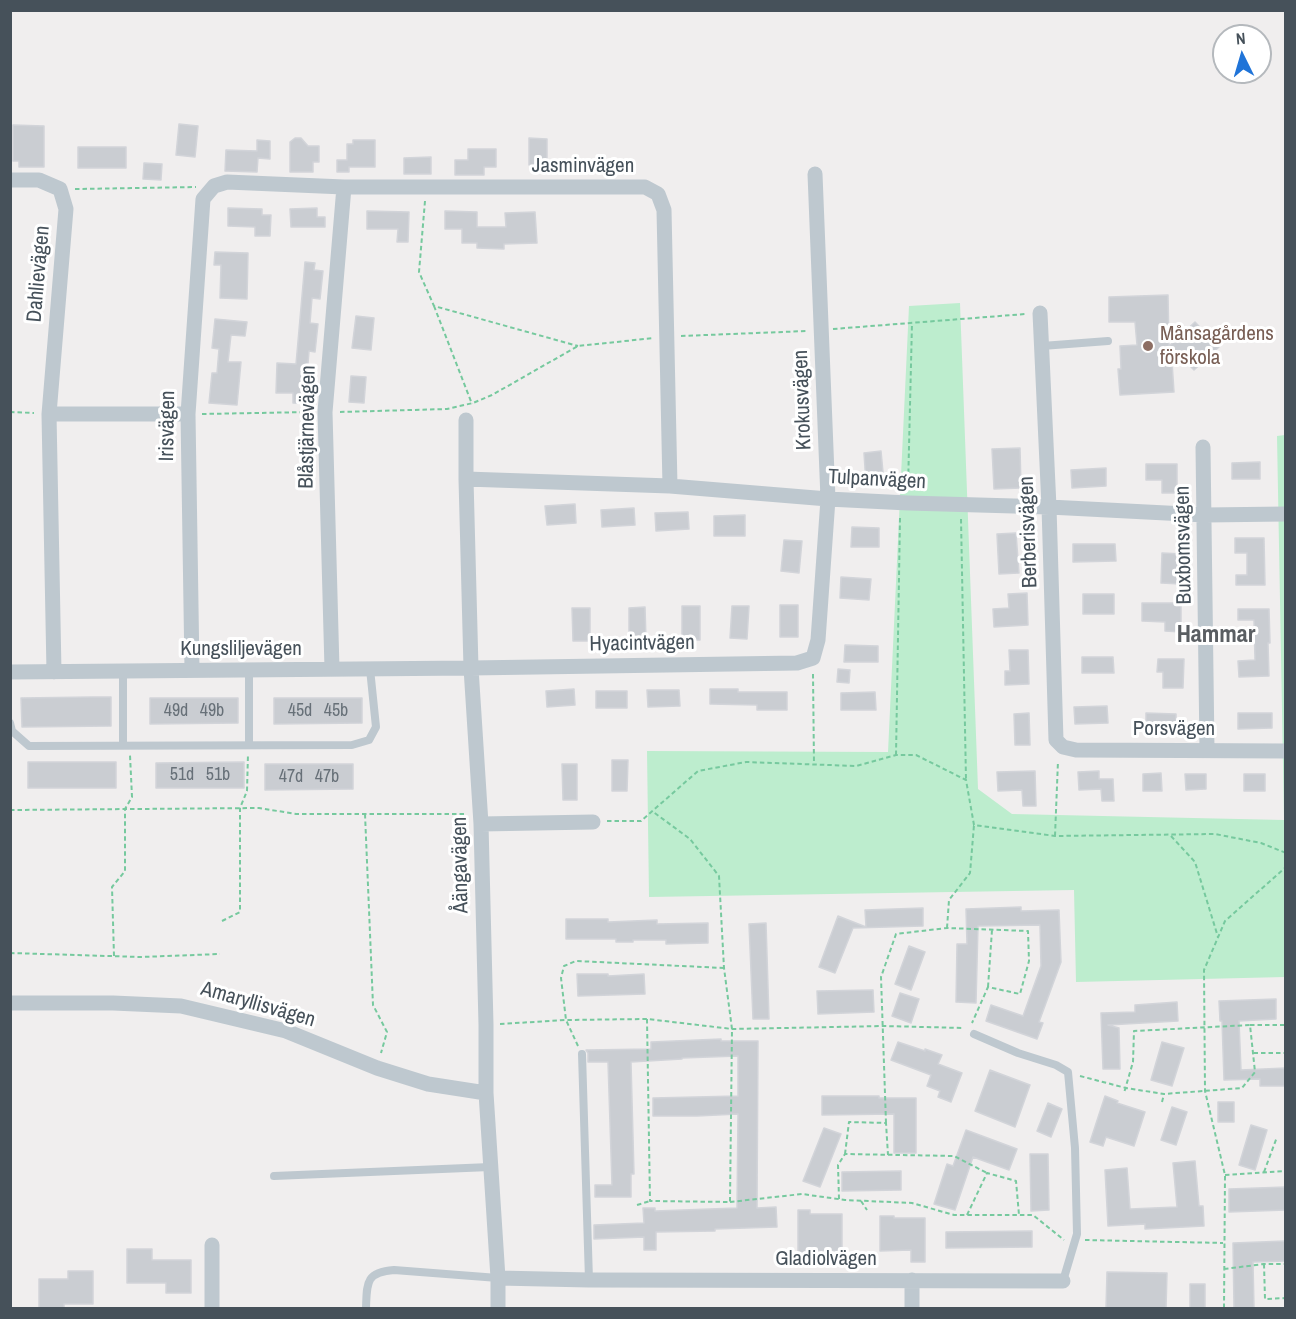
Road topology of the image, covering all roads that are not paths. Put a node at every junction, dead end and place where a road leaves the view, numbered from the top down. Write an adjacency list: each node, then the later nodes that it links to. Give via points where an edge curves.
1 (815, 174): 14 (street, Krokusvägen)
2 (10, 180): 8 (street, Dahlievägen, via 39,180 60,189 66,209)
3 (214, 186): 4 (street, Jasminvägen, via 227,182); 9 (street, Irisvägen, via 203,199)
4 (344, 187): 13 (street, Jasminvägen, via 645,187 658,194 664,210); 20 (street, Blåstjärnevägen, via 325,412)
5 (1040, 313): 7 (street, Berberisvägen)
6 (1108, 341): 7 (lane)
7 (1042, 346): 15 (street, Berberisvägen)
8 (49, 414): 9 (street); 26 (street, Dahlievägen)
9 (188, 414): 23 (street, Irisvägen)
10 (466, 420): 12 (street, Åängavägen)
11 (1203, 447): 17 (street, Buxbomsvägen)
12 (466, 479): 13 (street, Tulpanvägen); 19 (street, Åängavägen)
13 (670, 486): 14 (street, Tulpanvägen)
14 (828, 499): 15 (street, Tulpanvägen); 18 (street, Krokusvägen, via 818,640)
15 (1049, 507): 17 (street, Tulpanvägen); 30 (street, Berberisvägen, via 1056,740)
16 (1286, 514): 17 (street, Tulpanvägen)
17 (1205, 515): 31 (street, Buxbomsvägen)
18 (813, 658): 19 (street, Hyacintvägen, via 797,663)
19 (471, 668): 21 (street, Kungsliljevägen); 33 (street, Åängavägen)
20 (332, 669): 21 (street, Kungsliljevägen); 24 (street, Kungsliljevägen)
21 (370, 669): 29 (lane, via 376,727 369,740 352,745)
22 (123, 670): 23 (street, Kungsliljevägen); 26 (street, Kungsliljevägen); 28 (lane)
23 (192, 670): 24 (street, Kungsliljevägen)
24 (249, 670): 29 (lane)
25 (10, 672): 26 (street, Kungsliljevägen)
26 (54, 672)
27 (10, 723): 28 (lane, via 12,731 29,746)
28 (126, 745): 29 (lane)
29 (249, 745)
30 (1063, 747): 31 (street, Porsvägen)
31 (1207, 750): 32 (street, Porsvägen)
32 (1286, 751)
33 (481, 819): 34 (street); 38 (street, Åängavägen)
34 (592, 822)
35 (10, 1003): 38 (street, Amaryllisvägen, via 181,1006 286,1031 428,1084)
36 (974, 1034): 45 (lane, via 1068,1072 1077,1234)
37 (582, 1054): 43 (lane)
38 (486, 1093): 39 (street, Åängavägen)
39 (490, 1167): 40 (lane); 42 (street, Åängavägen)
40 (274, 1176)
41 (212, 1245): 46 (street)
42 (498, 1278): 43 (street, Gladiolvägen); 47 (lane, via 383,1271 374,1274 370,1281); 48 (street, Åängavägen)
43 (589, 1280): 44 (street, Gladiolvägen)
44 (912, 1281): 45 (street, Gladiolvägen); 49 (street)
45 (1063, 1281)
46 (212, 1308)
47 (366, 1308)
48 (498, 1308)
49 (912, 1308)

